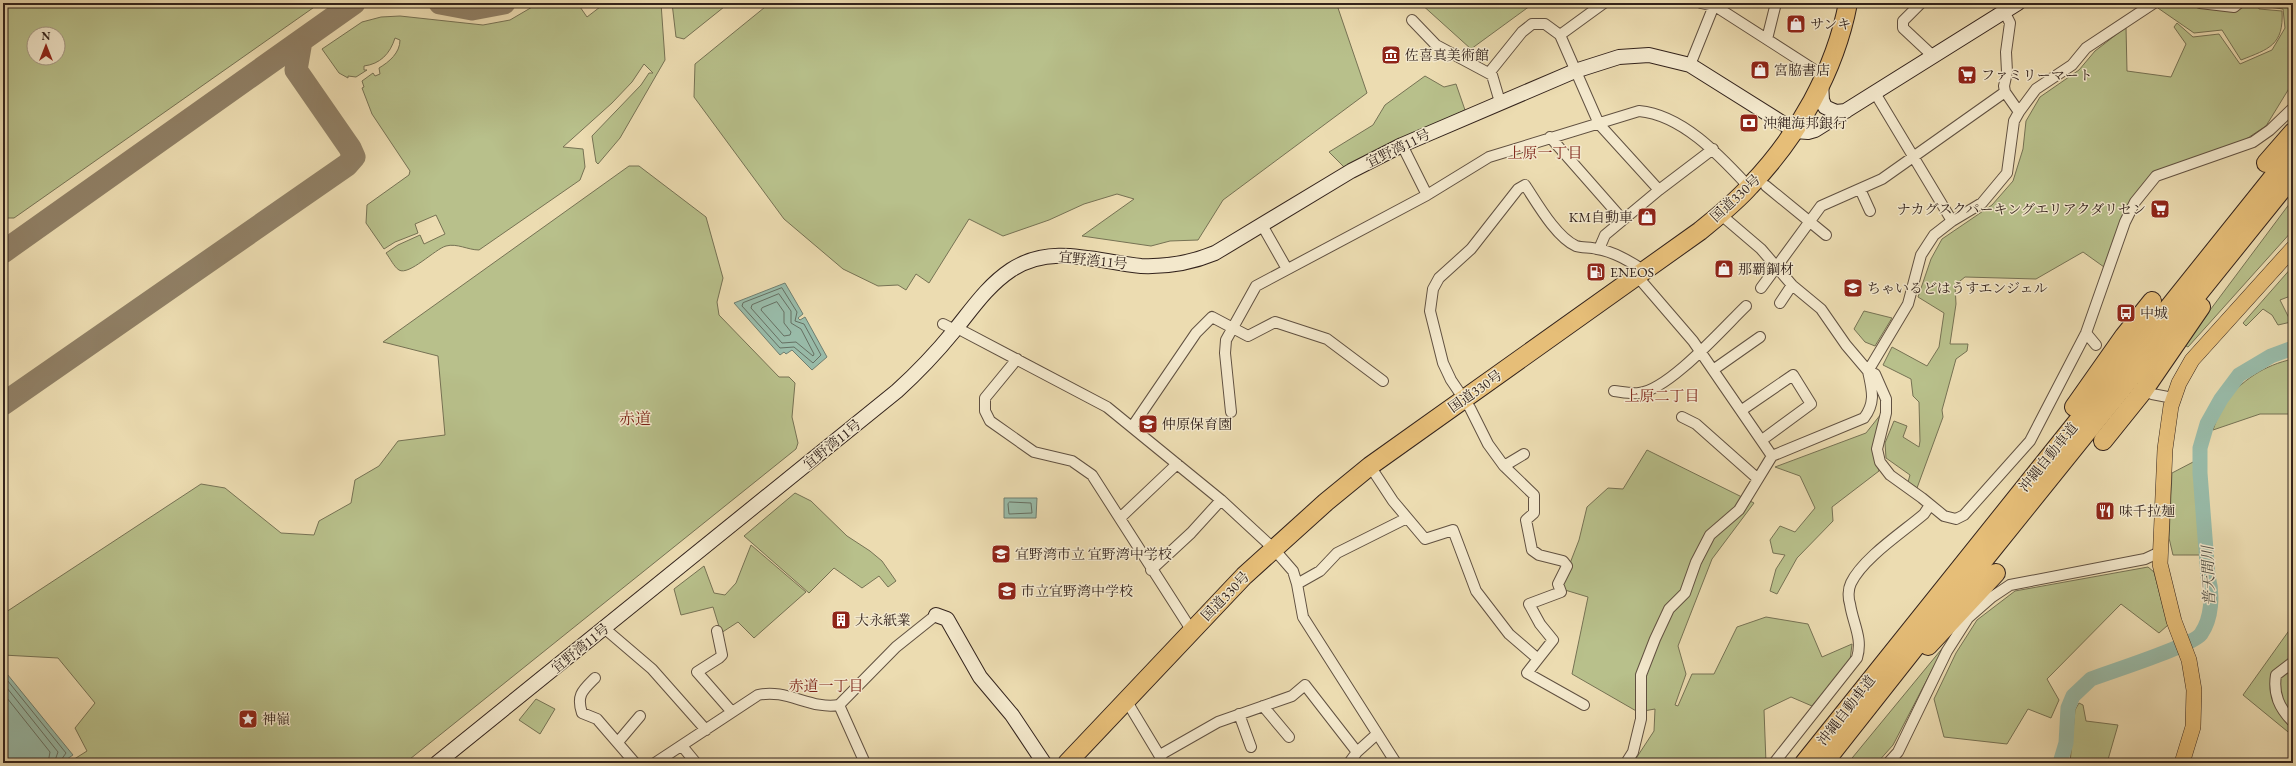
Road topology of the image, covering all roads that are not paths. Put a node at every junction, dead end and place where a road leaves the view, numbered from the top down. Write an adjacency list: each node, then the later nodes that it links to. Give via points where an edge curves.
1 (1604, 3): 13 (street)
2 (1701, 3): 10 (street)
3 (1776, 3): 14 (street)
4 (1848, 3): 19 (highway, 国道330号, via 1839,39)
5 (1921, 3): 15 (street, via 1903,21 1903,28)
6 (2018, 3): 11 (street)
7 (2154, 3): 25 (street, via 2086,48 2072,65 2036,89)
8 (2200, 3): 9 (street, via 2234,7)
9 (2239, 3)
10 (1715, 4): 14 (street); 16 (street)
11 (2005, 13): 15 (street); 20 (street, via 2010,23)
12 (1412, 20): 18 (street, via 1436,45)
13 (1560, 35): 17 (street); 18 (street, via 1545,24 1532,24 1522,32)
14 (1768, 39): 19 (street)
15 (1934, 57): 21 (street)
16 (1690, 65): 17 (street, 宜野湾11号, via 1656,56 1632,55 1608,59); 27 (street, 宜野湾11号)
17 (1575, 71): 22 (street, 宜野湾11号); 26 (street)
18 (1489, 72): 22 (street)
19 (1823, 79): 24 (street, via 1822,100 1825,107 1836,112); 27 (highway, 国道330号)
20 (2005, 92): 25 (street); 33 (street)
21 (1875, 93): 24 (street); 33 (street)
22 (1500, 102): 30 (street, 宜野湾11号)
23 (2293, 108): 60 (street, via 2253,142 2156,176 2135,202 2125,222)
24 (1847, 111): 27 (street, via 1815,130)
25 (2019, 112): 43 (street, via 2014,121 2007,173 1982,203)
26 (1599, 124): 29 (street); 31 (street, via 1639,111 1652,112 1670,120); 38 (street)
27 (1795, 131): 36 (highway, 国道330号)
28 (2293, 132): 34 (highway)
29 (1550, 138): 39 (street, via 1489,157); 42 (street)
30 (1402, 145): 39 (street); 45 (street, 宜野湾11号, via 1351,171)
31 (1712, 149): 36 (street); 38 (street)
32 (2293, 152): 83 (highway, 沖縄自動車道)
33 (1914, 157): 37 (street, via 1882,179); 43 (street)
34 (2266, 163)
35 (2293, 176): 47 (highway, 沖縄自動車道)
36 (1758, 187): 41 (highway, 国道330号); 44 (street)
37 (1860, 189): 40 (street); 44 (street, via 1821,206)
38 (1658, 190): 42 (street)
39 (1427, 195): 50 (street)
40 (1870, 211)
41 (1720, 214): 51 (street, via 1761,250); 52 (highway, 国道330号)
42 (1623, 220): 49 (street, via 1605,236)
43 (1952, 221): 66 (street, via 1934,235 1921,255 1908,304)
44 (1810, 222): 46 (street); 51 (street)
45 (1262, 225): 50 (street); 58 (street, 宜野湾11号, via 1215,253 1173,265 1124,264 1066,255 1039,258 1012,269 999,279)
46 (1826, 235)
47 (2239, 243): 77 (highway, via 2223,274 2144,390); 100 (highway, 沖縄自動車道)
48 (2293, 248): 70 (main road, via 2203,348 2186,372)
49 (1599, 249): 52 (street, via 1636,265); 71 (street, via 1576,246 1568,241 1554,227 1525,185 1518,189 1471,249 1439,278 1433,289 1430,311 1443,364)
50 (1287, 269): 59 (street, via 1256,286)
51 (1777, 269): 53 (street); 54 (street)
52 (1640, 274): 63 (street); 71 (highway, 国道330号)
53 (1792, 285): 56 (street); 66 (street, via 1821,309)
54 (1761, 288)
55 (2152, 301): 83 (highway, via 2082,395 2042,454)
56 (1780, 303)
57 (1746, 306): 63 (street)
58 (951, 327): 64 (street); 95 (street, 宜野湾11号, via 921,369 897,390)
59 (1231, 327): 67 (street, via 1248,336 1275,322 1327,339); 73 (street, via 1225,353); 75 (street, via 1212,317 1196,333)
60 (2086, 333): 62 (street); 86 (street, via 2030,441 2004,472 1964,515 1956,519 1944,516)
61 (1760, 337): 65 (street)
62 (2096, 345)
63 (1700, 350): 65 (street); 68 (street, via 1675,374 1655,388 1639,393)
64 (1017, 359): 75 (street, via 1107,406); 87 (street, via 985,398 985,411 990,421 1034,452 1072,461 1092,476)
65 (1713, 370): 72 (street)
66 (1868, 371): 79 (street, via 1874,397 1871,409 1864,418); 86 (street, via 1875,374 1886,399 1886,413 1877,448 1880,462 1890,475)
67 (1383, 381)
68 (1614, 391)
69 (2152, 394): 70 (street)
70 (2173, 398): 90 (main road, via 2164,449)
71 (1464, 399): 81 (highway, 国道330号); 82 (street, via 1488,444)
72 (1742, 410): 76 (street); 76 (street, via 1793,375 1811,404)
73 (1231, 412)
74 (1682, 417): 84 (street, via 1696,424)
75 (1132, 427): 80 (street)
76 (1762, 440): 79 (street)
77 (2102, 441)
78 (1524, 454): 82 (street)
79 (1772, 456): 84 (street)
80 (1176, 464): 85 (street); 87 (street)
81 (1370, 466): 88 (street); 89 (highway, 国道330号)
82 (1504, 466): 98 (street, via 1534,495 1534,512 1526,520 1532,550 1539,555 1563,560 1567,566 1558,584 1561,592 1529,604 1553,640)
83 (2038, 469): 130 (highway, 沖縄自動車道)
84 (1758, 478): 128 (street, via 1740,510 1710,535 1696,562 1685,593 1669,609 1655,639 1640,676 1641,719 1633,752)
85 (1222, 500): 89 (street); 91 (street)
86 (1930, 505): 129 (street, via 1924,514 1873,558 1850,585 1848,598 1859,634 1860,648 1857,658)
87 (1120, 518): 91 (street)
88 (1407, 518): 93 (street, via 1337,554 1320,571); 98 (street, via 1425,539 1453,530 1476,591 1509,634)
89 (1274, 548): 93 (street, via 1293,571); 97 (highway, 国道330号)
90 (2160, 552): 118 (main road, via 2162,574 2175,623 2191,668 2195,705); 132 (street, via 2144,559 2010,585 1992,597 1968,618 1947,651 1898,752)
91 (1152, 570): 97 (street)
92 (1996, 573): 100 (highway, via 1909,666)
93 (1297, 584): 111 (street, via 1303,617)
94 (936, 615): 103 (street, via 896,647); 124 (street, via 947,619 980,677 1012,715)
95 (604, 628): 110 (street, via 652,669); 119 (street, 宜野湾11号)
96 (717, 631): 106 (street, via 722,654 697,672)
97 (1192, 631): 102 (highway, 国道330号)
98 (1538, 659): 104 (street, via 1527,673)
99 (2293, 662): 109 (street, via 2276,675 2274,687 2283,711)
100 (1891, 677): 131 (highway, 沖縄自動車道)
101 (595, 678): 113 (street, via 583,690 580,708 582,712 597,719)
102 (1126, 700): 117 (street); 125 (highway, 国道330号)
103 (839, 705): 106 (street, via 828,707 769,692 758,695); 123 (street)
104 (1584, 705)
105 (1263, 706): 107 (street); 112 (street); 116 (street, via 1292,696 1305,685)
106 (732, 712): 110 (street)
107 (1239, 714): 115 (street); 117 (street, via 1218,722)
108 (640, 716): 113 (street)
109 (2293, 722)
110 (706, 730): 114 (street)
111 (1377, 734): 116 (street); 127 (street)
112 (1289, 737)
113 (618, 742): 120 (street)
114 (682, 746): 121 (street); 122 (street)
115 (1251, 748)
116 (1357, 752): 126 (street)
117 (1162, 759)
118 (2186, 761)
119 (436, 763)
120 (635, 763)
121 (655, 763)
122 (696, 763)
123 (865, 763)
124 (1044, 763)
125 (1066, 763)
126 (1349, 763)
127 (1396, 763)
128 (1626, 763)
129 (1774, 763)
130 (1804, 763)
131 (1824, 763)
132 (1888, 763)

